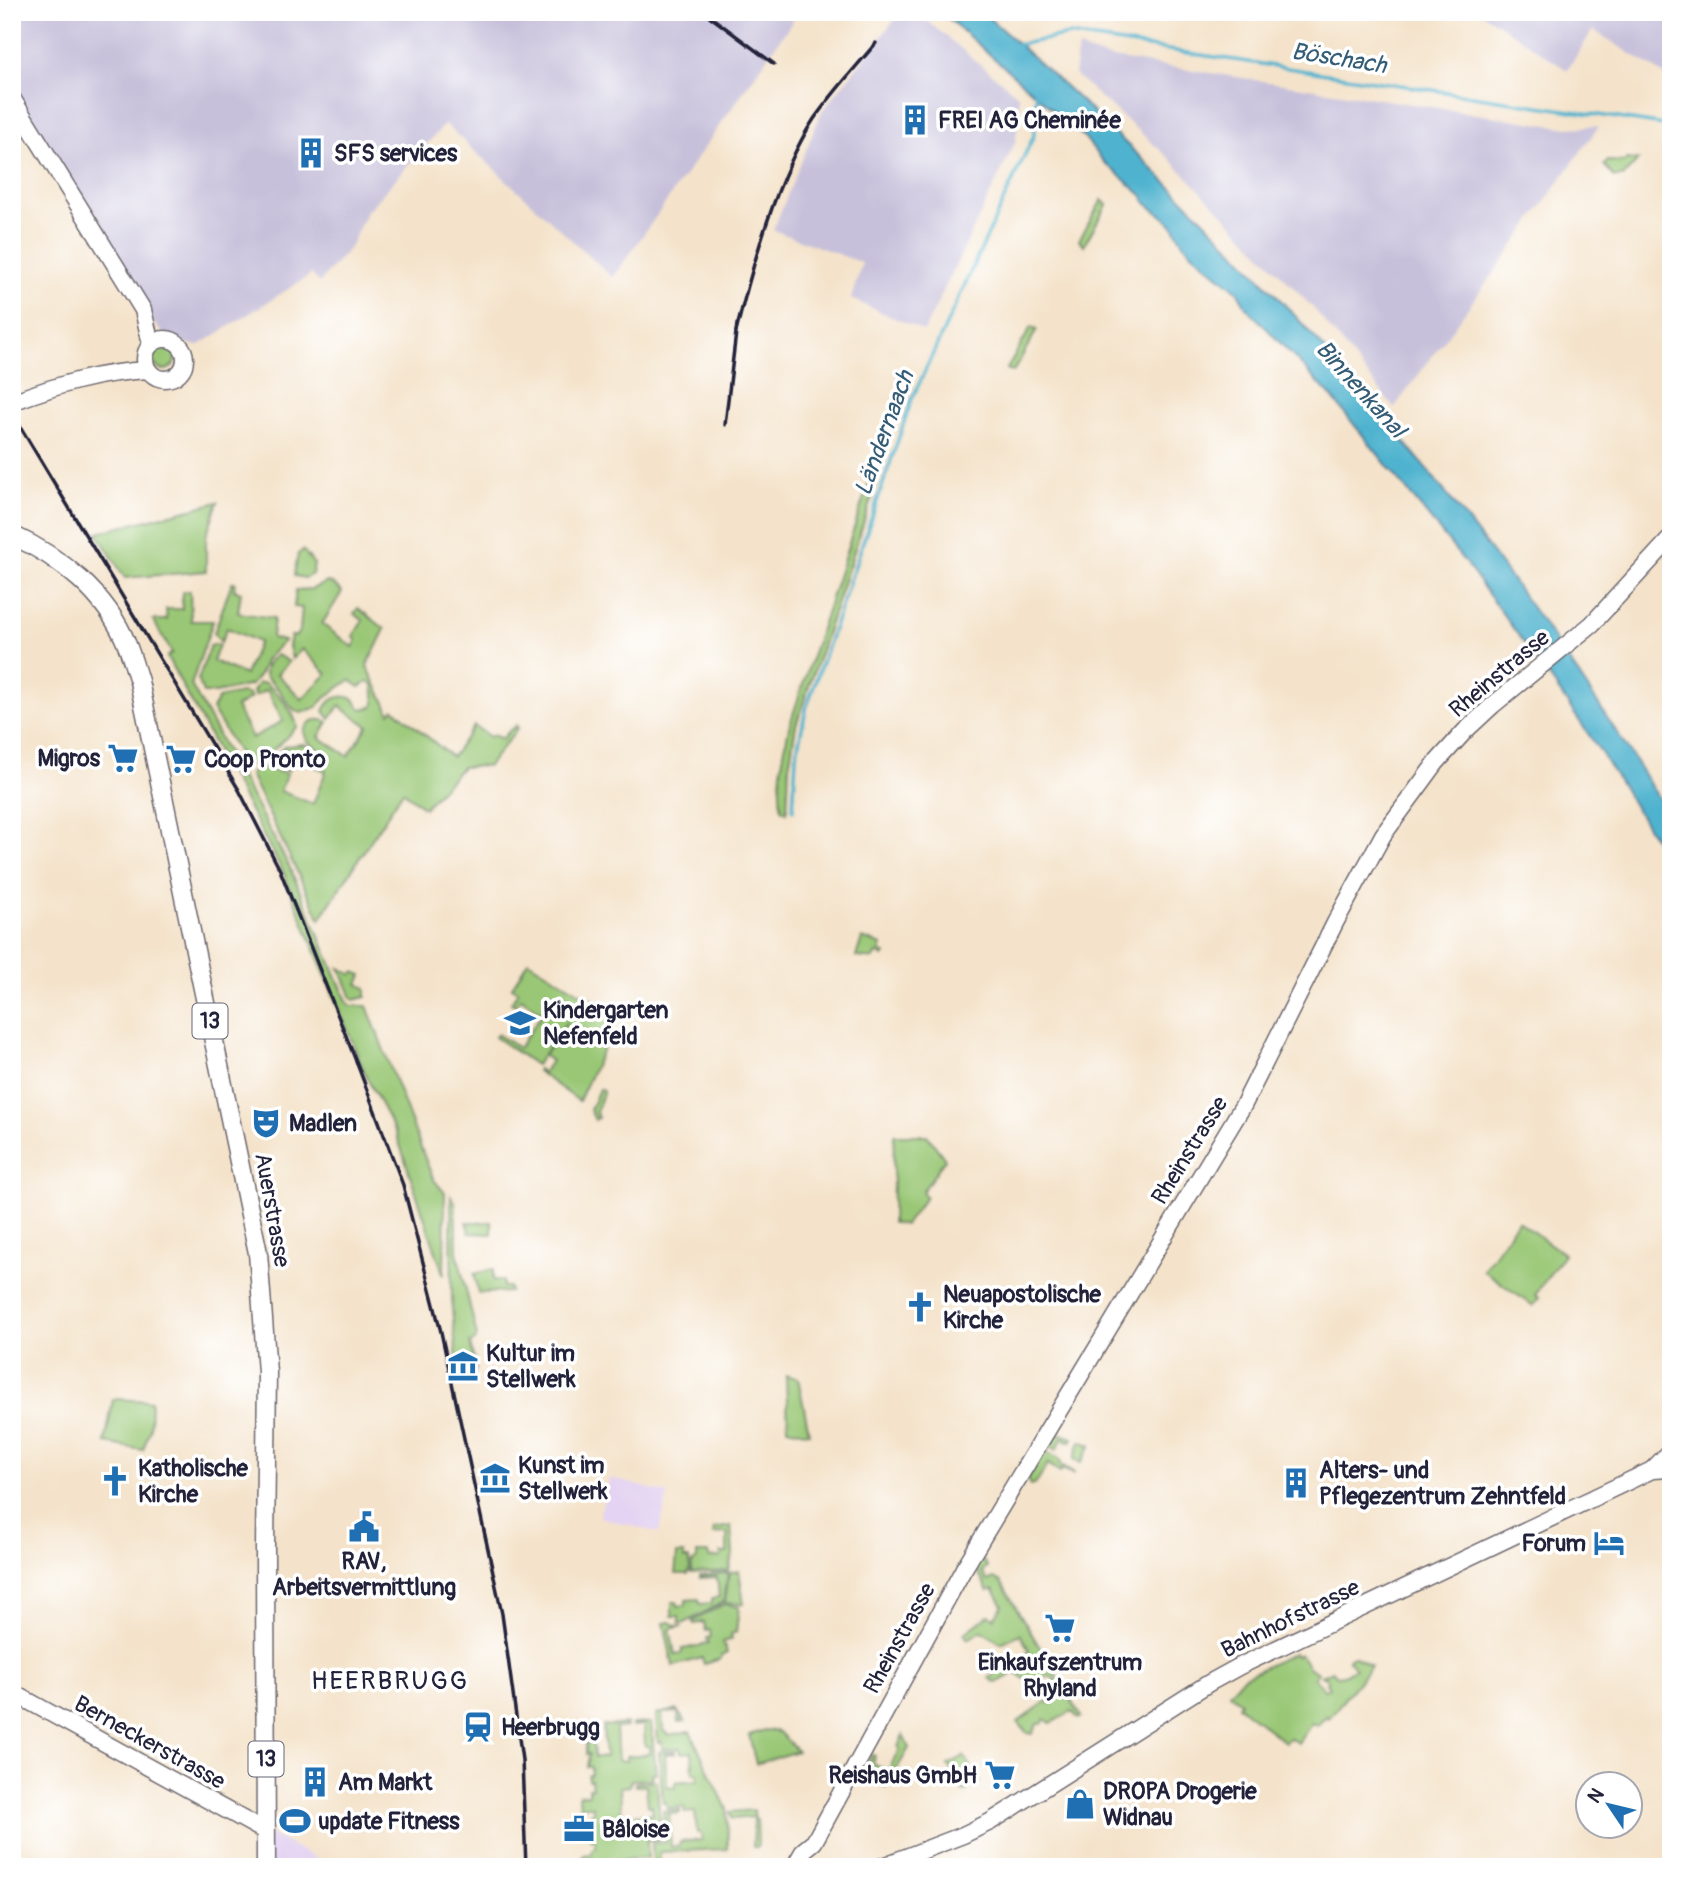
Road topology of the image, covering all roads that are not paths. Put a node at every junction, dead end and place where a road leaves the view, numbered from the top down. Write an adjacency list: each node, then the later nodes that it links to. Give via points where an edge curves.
1 (12, 98): 2 (street)
2 (143, 310): 3 (street); 4 (street)
3 (168, 339): 4 (street, via 159,339); 4 (street, via 184,351 181,371 161,379)
4 (148, 356): 5 (street, via 115,372)
5 (12, 402)
6 (12, 535): 12 (main road, Auerstrasse / 13, via 71,571 109,612 126,643 139,681 253,1220 267,1372)
7 (1671, 538): 13 (street, Rheinstrasse, via 1610,606 1493,705 1451,747 1383,835 1244,1104 963,1570)
8 (1671, 1454): 10 (street, Bahnhofstrasse)
9 (1671, 1469): 10 (street, Bahnhofstrasse)
10 (1652, 1470): 17 (street, Bahnhofstrasse, via 1226,1674 990,1822)
11 (12, 1692): 12 (street, Berneckerstrasse)
12 (266, 1832): 14 (main road, 13)
13 (814, 1842): 15 (street, Rheinstrasse); 16 (street, Rheinstrasse)
14 (266, 1867)
15 (794, 1867)
16 (807, 1867)
17 (880, 1867)

